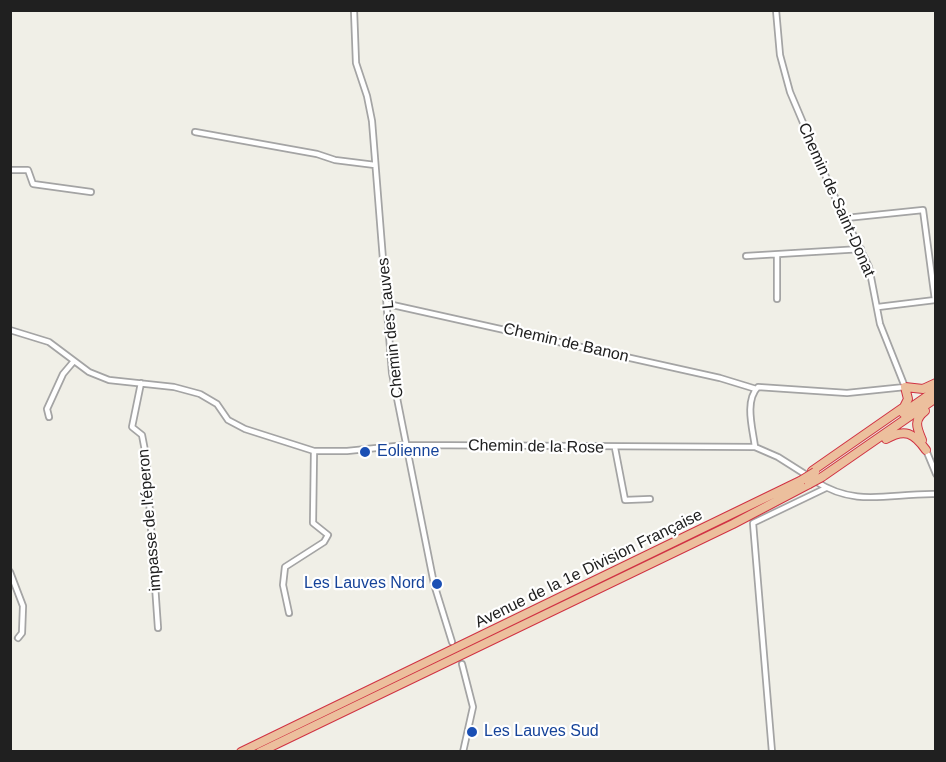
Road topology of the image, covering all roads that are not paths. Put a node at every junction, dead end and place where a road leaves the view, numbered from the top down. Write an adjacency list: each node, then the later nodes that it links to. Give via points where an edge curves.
1 (354, 10): 4 (street, Chemin des Lauves, via 356,63 370,108)
2 (776, 10): 7 (street, Chemin de Saint-Donat, via 780,55 790,92)
3 (195, 132): 4 (street)
4 (375, 165): 12 (street, Chemin des Lauves)
5 (10, 170): 6 (street, via 28,170 33,184)
6 (91, 192)
7 (846, 218): 8 (street, Chemin de Saint-Donat); 13 (street, via 923,210 935,300)
8 (861, 249): 9 (street); 13 (street, Chemin de Saint-Donat)
9 (777, 255): 10 (street); 11 (street)
10 (746, 256)
11 (777, 299)
12 (388, 304): 20 (street, Chemin de Banon, via 589,347 743,385); 24 (street, Chemin des Lauves, via 392,373)
13 (878, 307): 18 (street, Chemin de Saint-Donat, via 880,324)
14 (10, 330): 15 (street, Chemin de la Rose, via 49,342)
15 (74, 360): 16 (street, Chemin de la Rose, via 109,380); 23 (street, via 46,409)
16 (141, 383): 28 (street, Chemin de la Rose, via 200,394 217,404 228,420 245,429); 38 (street, impasse de l'éperon, via 132,428 142,435 146,456)
17 (936, 383): 18 (highway, via 923,389)
18 (904, 387): 20 (street, via 847,393 762,385); 30 (highway, via 908,399 904,407)
19 (936, 390): 30 (highway, Avenue de la 1e Division Française)
20 (755, 392): 25 (street)
21 (936, 398): 29 (highway, Avenue de la 1e Division Française)
22 (936, 403): 27 (highway, via 916,421)
23 (49, 417)
24 (405, 446): 26 (street, Chemin de la Rose); 28 (street, Chemin de la Rose); 40 (street, Chemin des Lauves, via 434,584)
25 (755, 447): 26 (street, Chemin de la Rose); 33 (street, Chemin de la Rose)
26 (615, 448): 35 (street, via 626,500)
27 (927, 450): 29 (highway, via 916,436 901,432); 31 (street)
28 (314, 451): 37 (street, via 313,523 328,535 324,542 285,567 283,585)
29 (839, 466): 30 (highway, Avenue de la 1e Division Française)
30 (816, 473): 32 (highway, Avenue de la 1e Division Française, bridge)
31 (936, 474)
32 (804, 481): 42 (highway, Avenue de la 1e Division Française); 43 (highway, Avenue de la 1e Division Française, via 733,524)
33 (826, 488): 34 (street, Chemin de la Rose, via 846,497); 45 (street, via 753,523)
34 (936, 494)
35 (650, 499)
36 (10, 572): 39 (street, via 23,606 22,633)
37 (289, 613)
38 (158, 628)
39 (18, 638)
40 (452, 642)
41 (462, 664): 44 (street, via 473,707)
42 (242, 752)
43 (260, 752)
44 (463, 752)
45 (772, 752)

